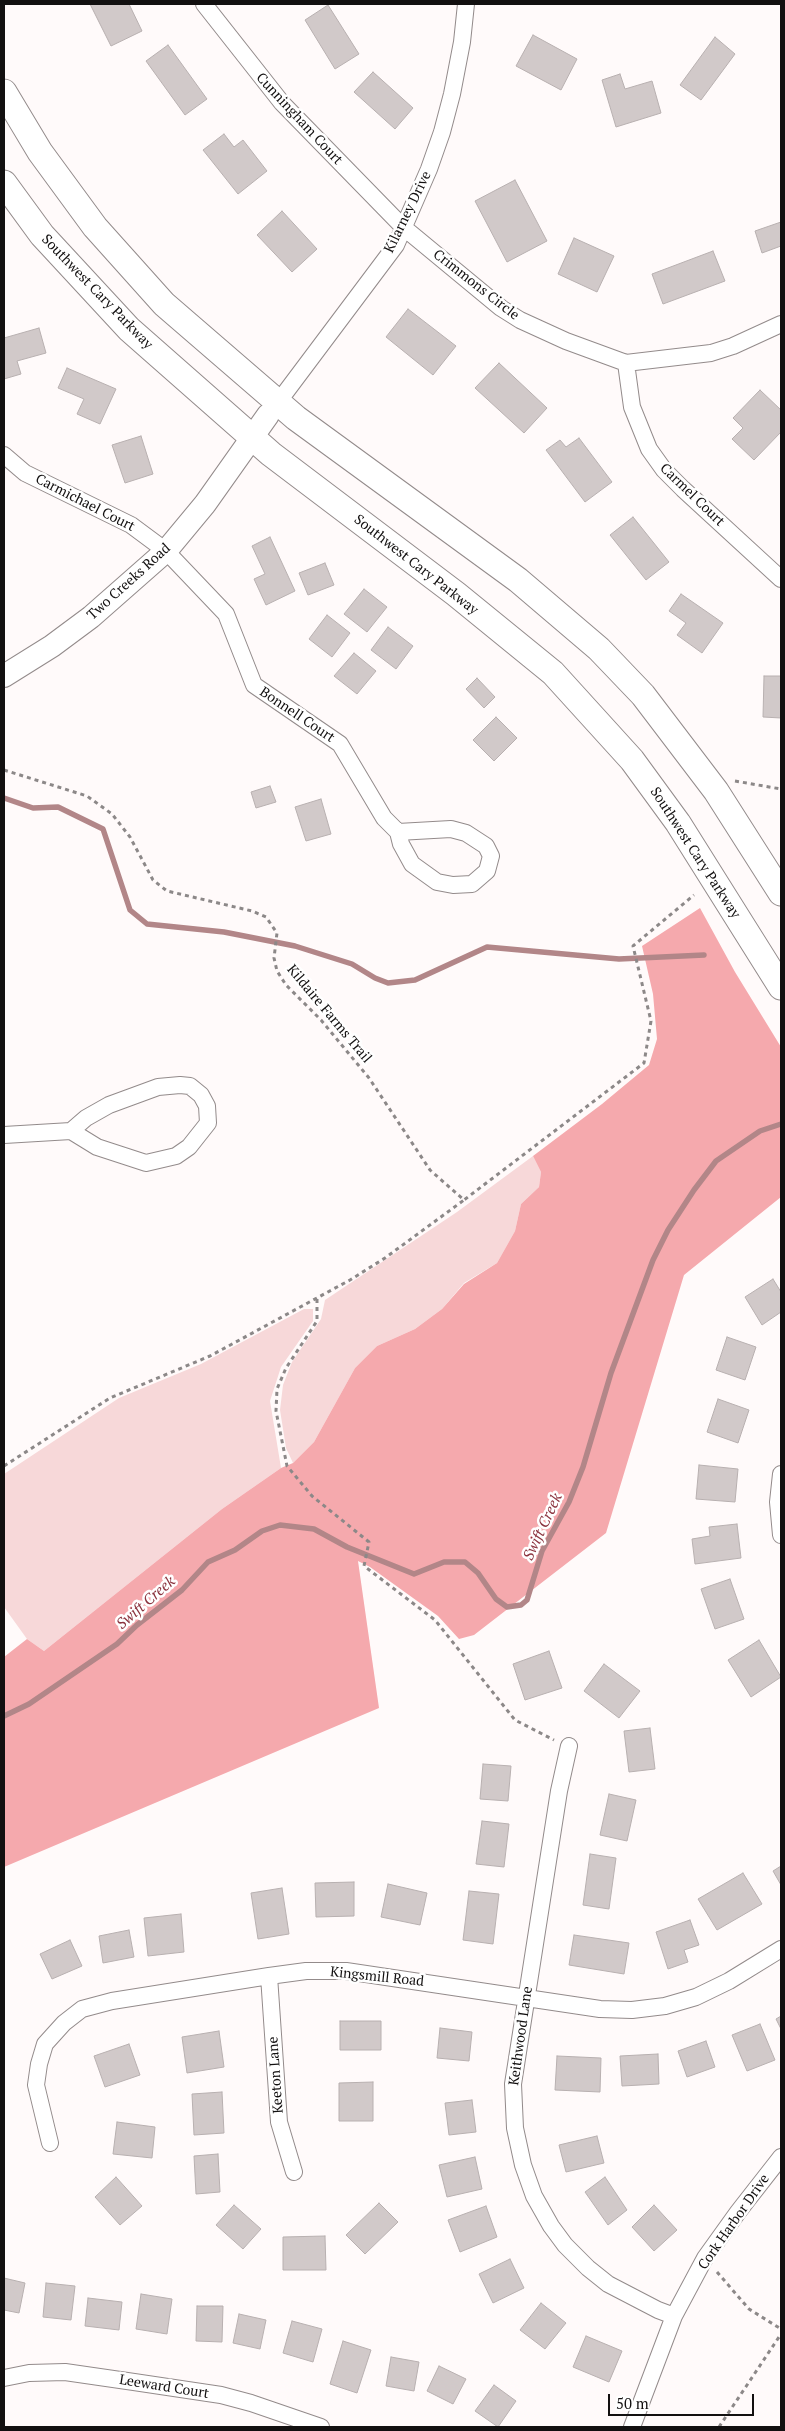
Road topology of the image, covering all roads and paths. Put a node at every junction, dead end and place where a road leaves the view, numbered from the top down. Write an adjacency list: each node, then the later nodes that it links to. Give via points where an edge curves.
1 (204, 4): 5 (street, Cunningham Court, via 282,103)
2 (466, 4): 5 (street, Kilarney Drive, via 462,42 446,117 429,169)
3 (4, 92): 8 (main road, via 40,152 95,227 164,304)
4 (4, 183): 9 (main road, Southwest Cary Parkway, via 42,235 129,329)
5 (403, 227): 7 (street, Crimmons Circle, via 520,320); 8 (street, Kilarney Drive, via 396,246)
6 (781, 324): 7 (street, Crimmons Circle, via 711,353)
7 (626, 363): 12 (street, Carmel Court, via 632,407 649,449 683,489)
8 (273, 409): 9 (street, Two Creeks Road); 18 (main road, via 296,418 518,580 599,649 643,695 716,791)
9 (252, 438): 11 (street, Two Creeks Road); 20 (main road, Southwest Cary Parkway, via 456,594 553,673 632,760 678,823)
10 (4, 456): 11 (street, Carmichael Court, via 25,473 131,526)
11 (166, 551): 13 (street, Two Creeks Road, via 92,617); 17 (street, Bonnell Court, via 226,614 254,685 340,744 384,818)
12 (781, 579)
13 (4, 676)
14 (4, 770): 23 (path, Kildaire Farms Trail, via 87,796 112,814 130,837 153,880 167,891 266,917 277,933 274,958 277,971 286,985 321,1020 370,1078 430,1170)
15 (732, 781): 16 (path)
16 (781, 789)
17 (398, 832): 17 (street, Bonnell Court, via 451,829 466,833 486,846 491,856 487,871 472,884 437,882 412,864)
18 (781, 893)
19 (694, 895): 23 (path, via 633,946 651,1021 644,1063)
20 (781, 986)
21 (71, 1131): 21 (street, via 109,1105 158,1087 190,1086 201,1095 207,1106 208,1123 199,1136 176,1156 161,1161 146,1163 129,1159 97,1147); 22 (street)
22 (4, 1135)
23 (464, 1200): 24 (path, via 385,1258)
24 (317, 1299): 25 (path, via 210,1356 110,1398); 28 (path, via 317,1321 286,1368 277,1388 276,1411 287,1466 312,1496 368,1542 364,1566 436,1620 515,1720)
25 (4, 1466)
26 (781, 1474): 27 (street, via 778,1502)
27 (781, 1535)
28 (568, 1746): 31 (street, Keithwood Lane)
29 (781, 1949): 31 (street, Kingsmill Road, via 730,1981 696,1997 665,2006 600,2009)
30 (269, 1976): 31 (street, Kingsmill Road, via 306,1971 346,1971); 32 (street, Kingsmill Road, via 112,2000 82,2009 64,2023 46,2044 39,2064 36,2085); 34 (street, Keeton Lane, via 280,2122)
31 (526, 1997): 36 (street, Keithwood Lane, via 513,2084 515,2128 534,2196 560,2239 588,2268 608,2284)
32 (50, 2143)
33 (781, 2157): 35 (street, Cork Harbor Drive)
34 (294, 2172)
35 (705, 2258): 36 (street, Cork Harbor Drive); 37 (path, via 749,2309)
36 (674, 2316): 42 (street, Cork Harbor Drive)
37 (781, 2329)
38 (781, 2334): 43 (path)
39 (4, 2378): 40 (street, Leeward Court, via 29,2372 65,2372 221,2395 251,2403)
40 (299, 2424): 41 (street, Leeward Court)
41 (321, 2427)
42 (632, 2427)
43 (719, 2427)

